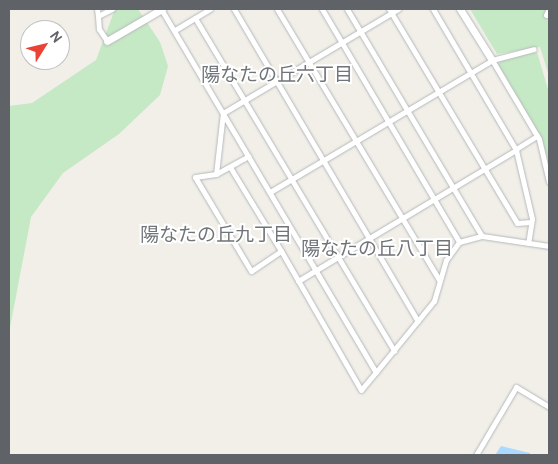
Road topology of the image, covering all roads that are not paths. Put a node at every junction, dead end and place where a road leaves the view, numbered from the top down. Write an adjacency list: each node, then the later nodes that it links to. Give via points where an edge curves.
1 (97, 9): 15 (street)
2 (112, 9): 15 (street)
3 (162, 9): 17 (street); 19 (street)
4 (210, 9): 16 (street)
5 (234, 9): 25 (street)
6 (278, 9): 23 (street)
7 (322, 9): 20 (street)
8 (347, 9): 18 (street)
9 (398, 9): 13 (street)
10 (433, 9): 24 (street)
11 (460, 9): 22 (street)
12 (549, 9): 14 (street)
13 (390, 11): 18 (street); 26 (street)
14 (546, 15)
15 (98, 16): 19 (street, via 98,29)
16 (195, 18): 17 (street); 27 (street)
17 (175, 30): 29 (street)
18 (361, 32): 20 (street); 28 (street)
19 (107, 41)
20 (341, 43): 23 (street); 30 (street)
21 (534, 49): 22 (street)
22 (492, 60): 24 (street); 31 (street)
23 (308, 63): 25 (street); 32 (street)
24 (471, 72): 26 (street); 33 (street)
25 (276, 82): 27 (street); 35 (street)
26 (440, 92): 28 (street); 37 (street)
27 (245, 100): 29 (street); 39 (street)
28 (408, 111): 30 (street); 41 (street)
29 (223, 113): 34 (street); 38 (street)
30 (388, 122): 32 (street); 43 (street)
31 (537, 136): 33 (street); 40 (street)
32 (356, 141): 35 (street); 44 (street)
33 (516, 150): 37 (street); 45 (street)
34 (248, 156): 36 (street); 42 (street)
35 (324, 160): 39 (street); 47 (street)
36 (230, 167): 38 (street); 51 (street)
37 (485, 168): 41 (street); 45 (street, via 517,223)
38 (216, 174): 51 (street, via 195,178 252,271)
39 (292, 179): 42 (street); 52 (street)
40 (549, 182)
41 (454, 186): 43 (street); 46 (street)
42 (270, 192): 53 (street)
43 (433, 198): 44 (street); 48 (street)
44 (400, 218): 47 (street); 54 (street)
45 (531, 222): 49 (street)
46 (482, 236): 48 (street); 49 (street)
47 (368, 237): 52 (street); 56 (street)
48 (459, 242): 54 (street, via 446,260)
49 (528, 243): 50 (street)
50 (549, 246)
51 (281, 251): 55 (street)
52 (336, 257): 53 (street); 57 (street)
53 (315, 269): 55 (street); 58 (street)
54 (439, 280): 56 (street, via 434,301)
55 (298, 281): 58 (street, via 361,390)
56 (418, 321): 57 (street)
57 (394, 351): 58 (street)
58 (376, 372)
59 (549, 407): 60 (street, via 516,387)
60 (476, 455)

